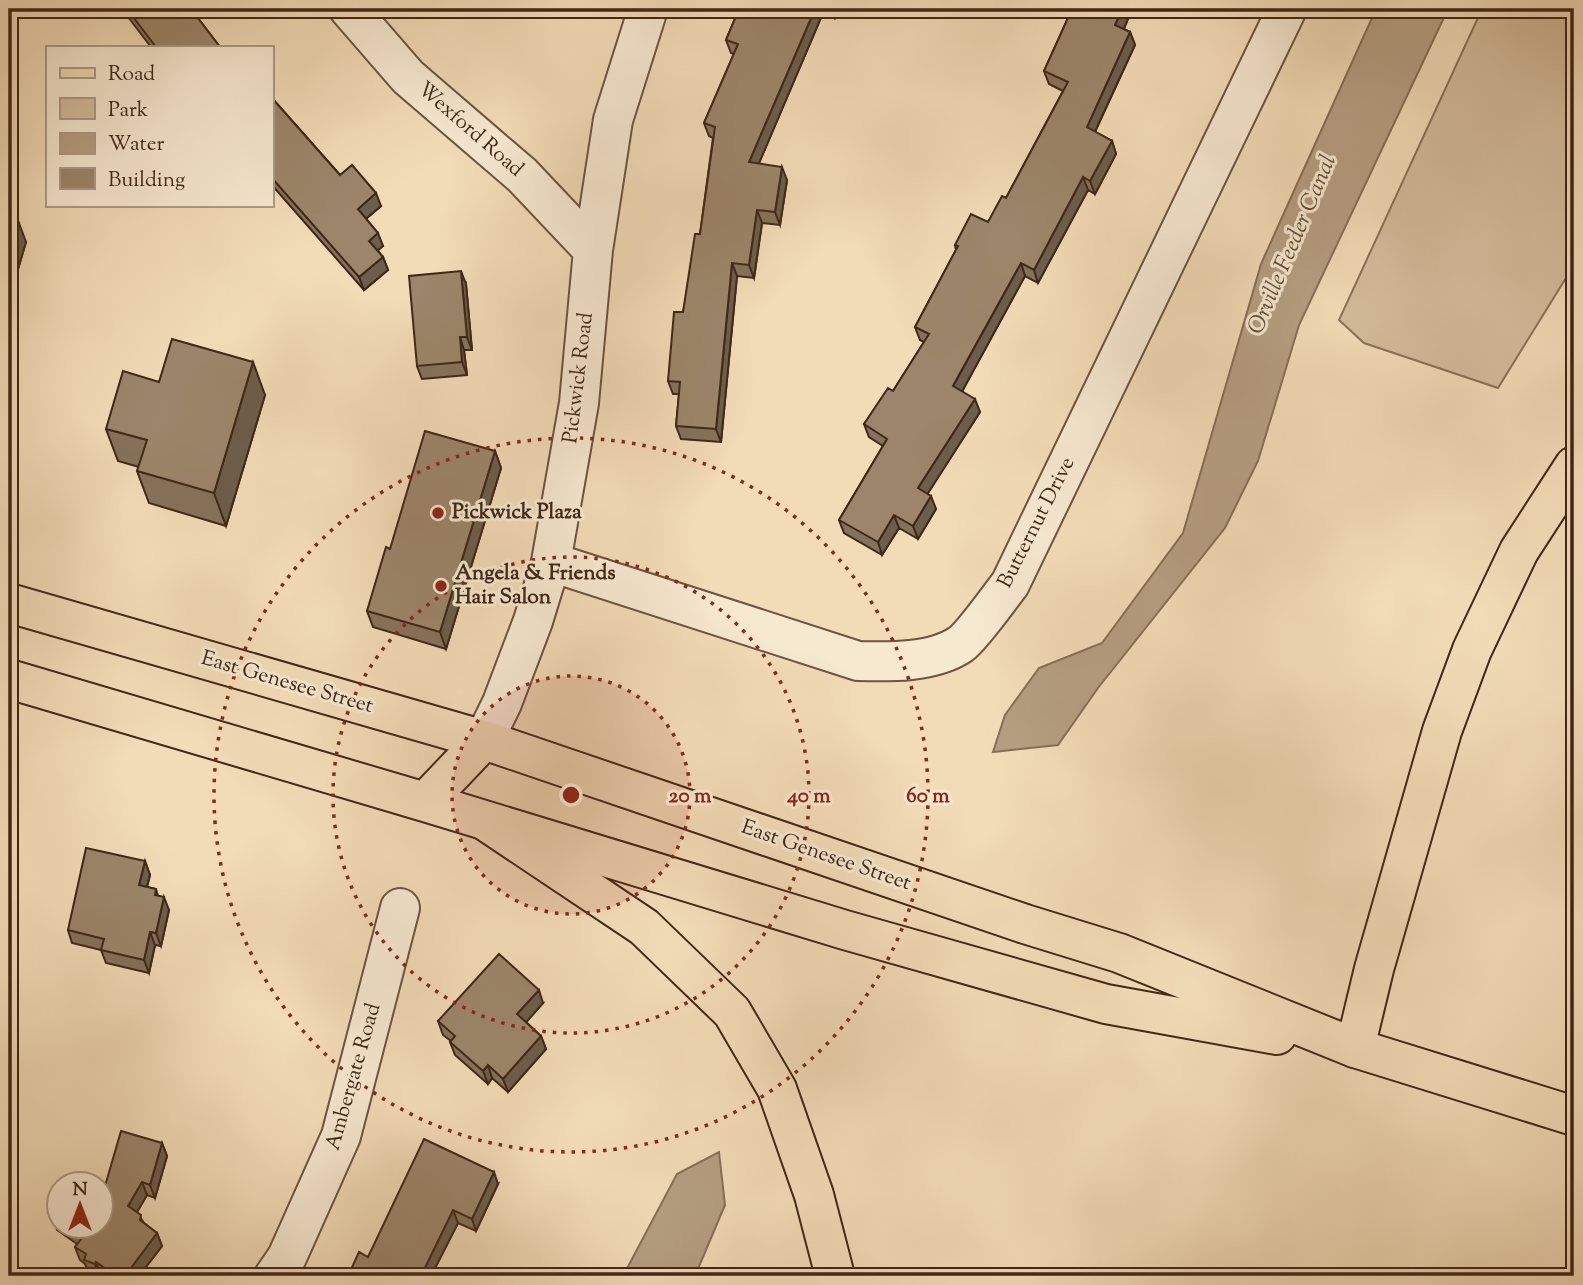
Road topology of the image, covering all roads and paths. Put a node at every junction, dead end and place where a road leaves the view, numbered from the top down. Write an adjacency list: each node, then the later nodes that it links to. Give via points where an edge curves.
1 (349, 9): 4 (street, Wexford Road, via 408,77 523,175)
2 (648, 9): 4 (street, Pickwick Road, via 613,120)
3 (1287, 9): 6 (street, Butternut Drive, via 1010,584 962,643 903,662 858,661)
4 (593, 250): 6 (street, Pickwick Road, via 579,403)
5 (1574, 466): 13 (main road, via 1519,551 1442,731)
6 (551, 562): 9 (street, Pickwick Road, via 533,621)
7 (9, 603): 9 (main road, East Genesee Street)
8 (9, 679): 10 (main road, East Genesee Street)
9 (484, 740): 10 (main road); 13 (main road, East Genesee Street, via 1119,953)
10 (425, 802): 11 (main road, East Genesee Street)
11 (487, 822): 13 (main road, East Genesee Street, via 1106,1004); 16 (main road, via 644,927 732,1012 777,1089 814,1195)
12 (400, 908): 15 (street, Ambergate Road, via 341,1136 287,1257)
13 (1355, 1048): 14 (main road, East Genesee Street)
14 (1574, 1116)
15 (274, 1276)
16 (835, 1276)

